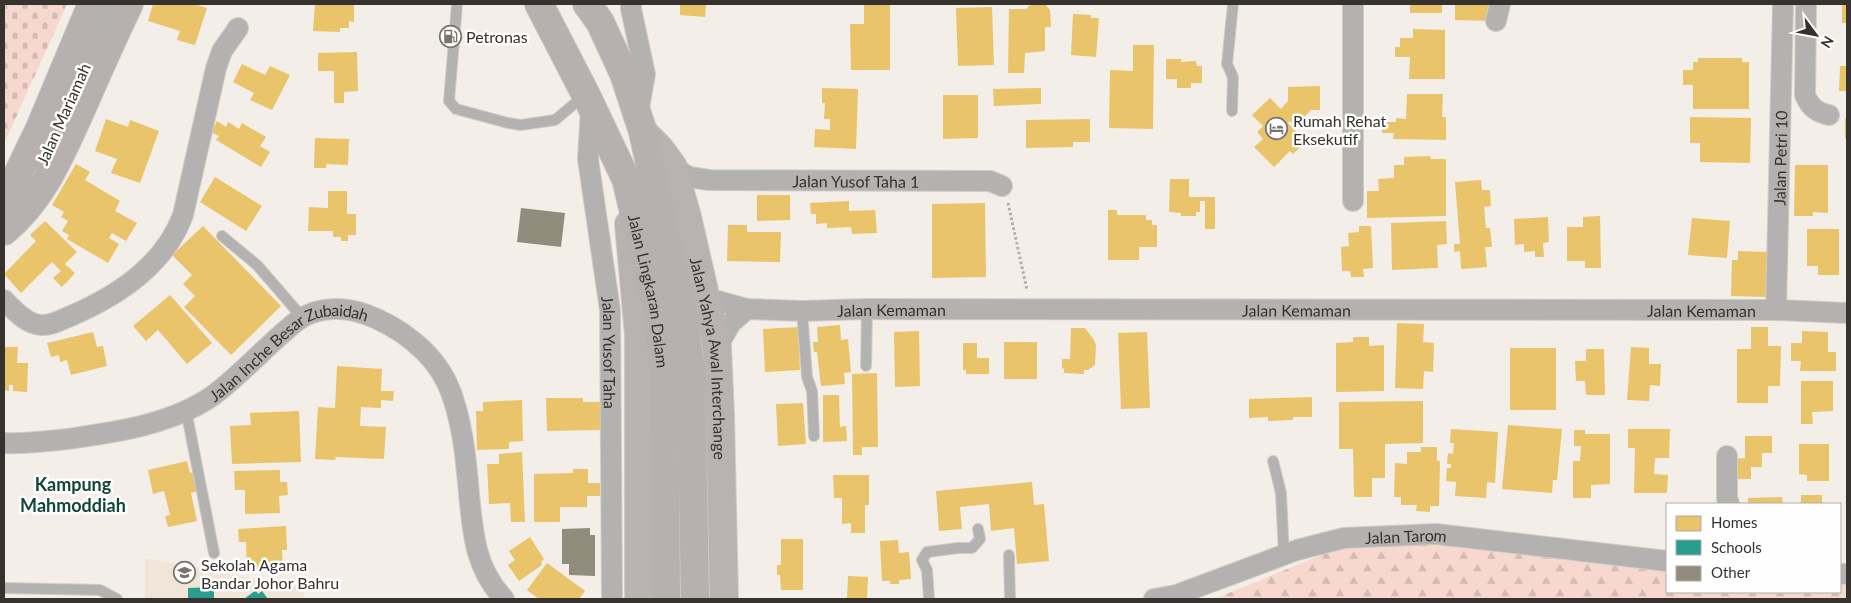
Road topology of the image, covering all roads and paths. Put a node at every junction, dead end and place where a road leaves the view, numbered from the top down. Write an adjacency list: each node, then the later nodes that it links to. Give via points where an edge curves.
1 (92, 4): 22 (highway, via 40,128)
2 (112, 4): 24 (street, Jalan Mariamah, via 40,169)
3 (129, 4): 25 (highway, via 56,165 40,193)
4 (457, 4): 13 (lane, via 449,101 456,109 521,124 555,120)
5 (539, 4): 13 (highway, Jalan Lingkaran Dalam)
6 (588, 4): 16 (highway, Jalan Lingkaran Dalam, via 624,74)
7 (631, 4): 16 (street, via 645,74)
8 (1233, 4): 14 (lane, via 1227,64 1233,77)
9 (1354, 4): 21 (street)
10 (1783, 4): 32 (street, Jalan Petri 10)
11 (1806, 4): 15 (street, via 1805,95 1813,109)
12 (238, 28): 28 (street, via 222,51 216,68 182,216 166,248 129,284 91,307 49,325 30,322)
13 (589, 101): 18 (highway, Jalan Lingkaran Dalam); 53 (street, Jalan Yusof Taha, via 588,159 610,310)
14 (1232, 111)
15 (1828, 115)
16 (640, 125): 17 (main road, Jalan Yahya Awal Interchange); 56 (highway, Jalan Lingkaran Dalam, via 682,312 691,369)
17 (673, 167): 19 (street, Jalan Yusof Taha 1, via 689,177); 23 (main road, Jalan Yahya Awal Interchange)
18 (626, 179): 54 (main road, via 639,335); 55 (highway, Jalan Lingkaran Dalam, via 656,305 664,369)
19 (709, 180): 20 (street, Jalan Yusof Taha 1, via 990,180); 23 (street, via 696,196)
20 (1002, 186): 31 (path)
21 (1353, 201)
22 (4, 203)
23 (687, 216): 27 (main road, Jalan Yahya Awal Interchange)
24 (4, 218)
25 (4, 230)
26 (222, 236): 35 (lane, via 257,265)
27 (707, 298): 29 (street, Jalan Kemaman); 36 (main road, Jalan Yahya Awal Interchange)
28 (4, 300)
29 (747, 309): 33 (street, Jalan Kemaman); 36 (street, via 731,323)
30 (867, 309): 31 (street, Jalan Kemaman); 33 (street, Jalan Kemaman); 37 (lane)
31 (1031, 309): 32 (street, Jalan Kemaman)
32 (1776, 310): 34 (street, Jalan Kemaman)
33 (802, 311): 39 (lane)
34 (1847, 313)
35 (302, 317): 38 (street, Jalan Inche Besar Zubaidah, via 274,339 238,375); 52 (street, Jalan Inche Besar Zubaidah, via 326,309 349,309 379,319 429,357 447,382 458,413 474,540 488,578)
36 (717, 347): 57 (main road, Jalan Yahya Awal Interchange)
37 (866, 366)
38 (186, 410): 40 (street, Jalan Inche Besar Zubaidah, via 148,424 92,435); 46 (lane)
39 (814, 436)
40 (4, 443)
41 (1727, 456): 43 (street)
42 (1273, 461): 45 (lane, via 1281,493)
43 (1729, 503)
44 (978, 529): 58 (lane, via 980,539 972,548 927,552 922,560 927,570)
45 (1284, 547): 48 (street, Jalan Tarom, via 1344,538 1436,534); 59 (street, Jalan Tarom, via 1176,595)
46 (214, 553)
47 (1009, 555): 50 (lane)
48 (1666, 561)
49 (4, 588): 51 (lane, via 100,590)
50 (1010, 596)
51 (117, 599)
52 (504, 599)
53 (612, 599)
54 (639, 599)
55 (666, 599)
56 (695, 599)
57 (724, 599)
58 (929, 599)
59 (1154, 599)

